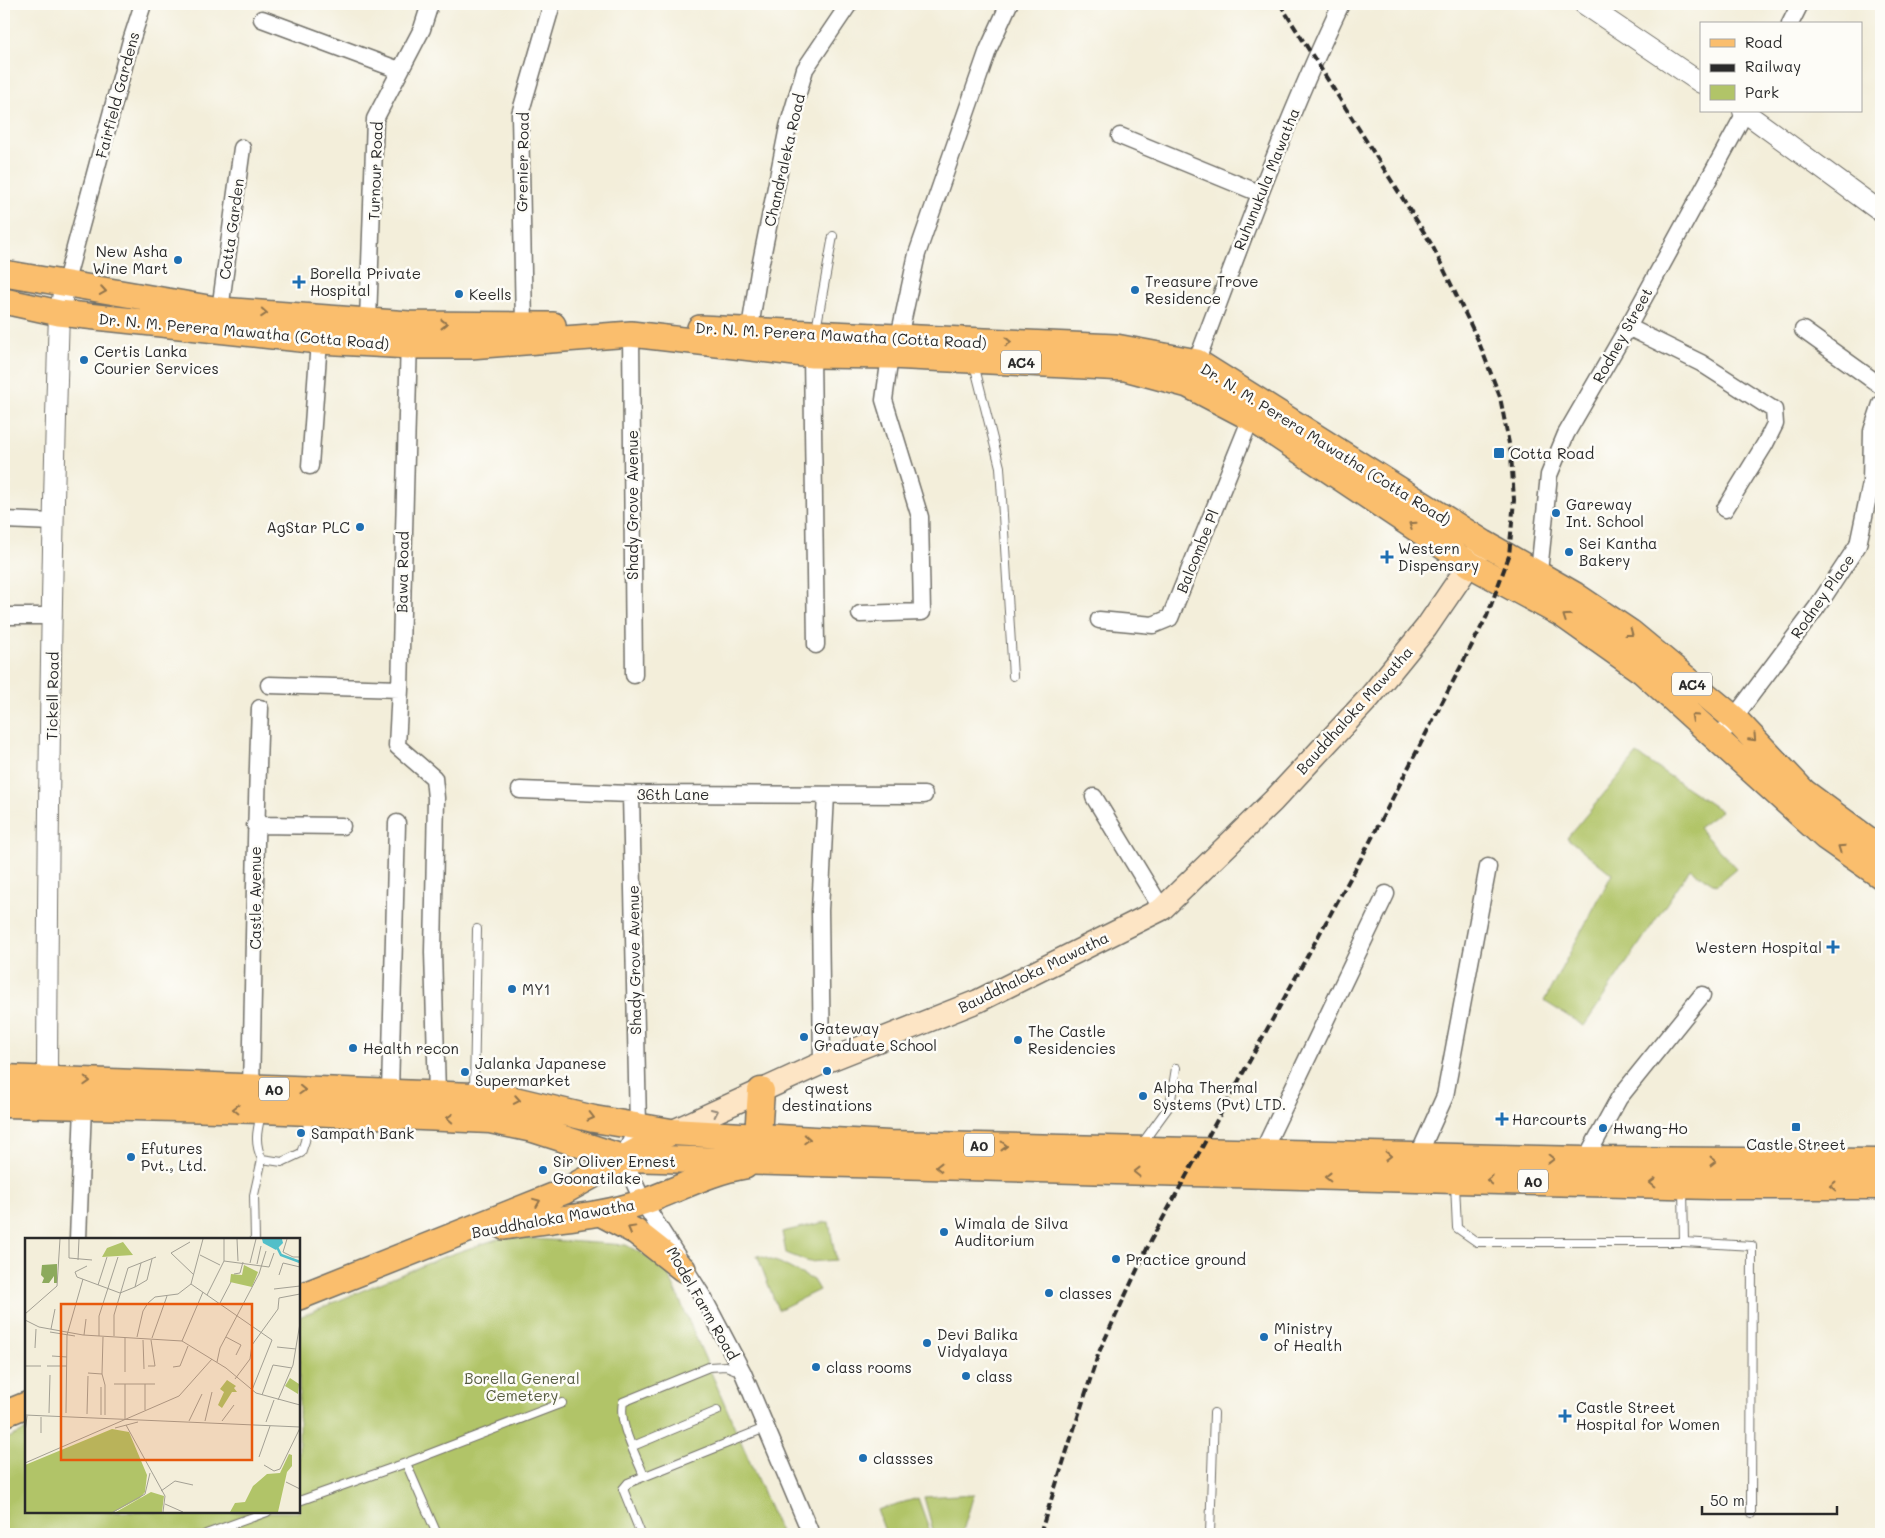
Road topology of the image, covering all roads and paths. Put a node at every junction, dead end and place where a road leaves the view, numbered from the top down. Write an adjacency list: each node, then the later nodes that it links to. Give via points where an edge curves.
1 (143, 4): 20 (street, Fairfield Gardens)
2 (430, 4): 11 (street, Turnour Road, via 422,29)
3 (552, 4): 25 (street, Grenier Road, via 520,114)
4 (849, 4): 27 (street, Chandraleka Road, via 805,69 788,127)
5 (1008, 4): 33 (street, via 988,50 916,254)
6 (1341, 4): 16 (street, Ruhunukula Mawatha)
7 (1584, 4): 12 (street)
8 (1800, 4): 10 (street)
9 (262, 19): 11 (street)
10 (1791, 22)
11 (399, 70): 24 (street, Turnour Road, via 375,119)
12 (1700, 82)
13 (1745, 112): 17 (street); 26 (street, Rodney Street)
14 (1120, 136): 16 (street)
15 (242, 148): 22 (street, Cotta Garden)
16 (1259, 193): 35 (street, Ruhunukula Mawatha)
17 (1881, 212)
18 (834, 236): 32 (lane)
19 (4, 273): 20 (main road, Dr. N. M. Perera Mawatha (Cotta Road) / AC4)
20 (65, 285): 22 (main road, Dr. N. M. Perera Mawatha (Cotta Road) / AC4, one-way to 22); 23 (street, Tickell Road)
21 (4, 301): 23 (main road, Dr. N. M. Perera Mawatha (Cotta Road) / AC4)
22 (220, 310): 24 (main road, Dr. N. M. Perera Mawatha (Cotta Road) / AC4, one-way to 24)
23 (59, 313): 31 (main road, Dr. N. M. Perera Mawatha (Cotta Road) / AC4); 42 (street, Tickell Road)
24 (368, 321): 30 (main road, Dr. N. M. Perera Mawatha (Cotta Road) / AC4)
25 (524, 325): 27 (main road, Dr. N. M. Perera Mawatha (Cotta Road) / AC4); 30 (main road, Dr. N. M. Perera Mawatha (Cotta Road) / AC4, one-way to 25)
26 (1628, 327): 40 (street, via 1701,363 1774,410 1775,424 1766,444); 45 (street, Rodney Street, via 1566,434 1549,475)
27 (750, 328): 32 (main road, Dr. N. M. Perera Mawatha (Cotta Road) / AC4)
28 (1803, 330): 36 (street)
29 (632, 334): 30 (main road, Dr. N. M. Perera Mawatha (Cotta Road) / AC4, via 470,346); 32 (main road, Dr. N. M. Perera Mawatha (Cotta Road) / AC4); 51 (street, Shady Grove Avenue)
30 (409, 335): 31 (main road, Dr. N. M. Perera Mawatha (Cotta Road) / AC4); 54 (street, Bawa Road)
31 (319, 341): 39 (street)
32 (814, 344): 33 (main road, Dr. N. M. Perera Mawatha (Cotta Road) / AC4); 50 (street)
33 (894, 347): 34 (main road, Dr. N. M. Perera Mawatha (Cotta Road) / AC4); 35 (main road, Dr. N. M. Perera Mawatha (Cotta Road) / AC4, one-way to 35, via 1116,347); 46 (street, via 884,400 920,517 922,612)
34 (973, 360): 35 (main road, Dr. N. M. Perera Mawatha (Cotta Road) / AC4); 52 (lane, via 1000,467)
35 (1192, 373): 38 (main road, Dr. N. M. Perera Mawatha (Cotta Road) / AC4); 43 (main road, Dr. N. M. Perera Mawatha (Cotta Road) / AC4)
36 (1881, 386)
37 (1881, 404): 56 (street, Rodney Place, via 1872,431 1871,483 1858,545)
38 (1251, 418): 44 (main road, Dr. N. M. Perera Mawatha (Cotta Road) / AC4, one-way to 38); 49 (street, Balcombe Pl, via 1170,618 1153,624)
39 (310, 466)
40 (1725, 509)
41 (4, 520): 42 (street)
42 (53, 522): 48 (street, Tickell Road)
43 (1484, 543): 44 (main road, Bauddhaloka Mawatha); 45 (main road, Dr. N. M. Perera Mawatha (Cotta Road) / AC4)
44 (1471, 565): 57 (main road, Dr. N. M. Perera Mawatha (Cotta Road) / AC4, one-way to 44, via 1642,671 1563,615); 70 (main road, Bauddhaloka Mawatha, via 1426,628 1369,698 1273,801)
45 (1538, 572): 56 (main road, Dr. N. M. Perera Mawatha (Cotta Road) / AC4, one-way to 56, via 1630,632)
46 (860, 614)
47 (4, 616): 48 (street)
48 (54, 616): 76 (street, Tickell Road)
49 (1099, 620)
50 (816, 645)
51 (634, 675)
52 (1013, 676)
53 (269, 686): 54 (street)
54 (400, 689): 79 (street, Bawa Road, via 397,746 434,778 436,798 433,952)
55 (260, 708): 64 (street, Castle Avenue)
56 (1735, 719): 57 (street, Rodney Place); 66 (main road, Dr. N. M. Perera Mawatha (Cotta Road) / AC4, one-way to 66, via 1804,792)
57 (1718, 738): 68 (main road, Dr. N. M. Perera Mawatha (Cotta Road) / AC4, one-way to 57, via 1824,837)
58 (520, 790): 59 (street, 36th Lane)
59 (630, 794): 60 (street, 36th Lane); 85 (street, Shady Grove Avenue)
60 (826, 795): 61 (street, 36th Lane); 73 (street, via 820,910)
61 (924, 795)
62 (1094, 797): 70 (street)
63 (397, 823): 78 (street)
64 (255, 825): 65 (street); 81 (street, Castle Avenue)
65 (342, 826)
66 (1880, 845)
67 (1488, 867): 90 (street, via 1445,1096)
68 (1881, 876)
69 (1386, 894): 89 (street)
70 (1162, 909): 73 (main road, Bauddhaloka Mawatha, via 978,1001)
71 (477, 929): 80 (lane)
72 (1702, 995): 93 (street, via 1619,1098)
73 (822, 1063): 77 (main road, Bauddhaloka Mawatha)
74 (1176, 1068): 88 (lane, via 1170,1105)
75 (4, 1078): 76 (highway, A0)
76 (47, 1079): 81 (highway, A0, one-way to 81)
77 (761, 1091): 86 (main road, Bauddhaloka Mawatha, one-way to 77); 87 (highway)
78 (390, 1092): 79 (highway, A0); 81 (highway, A0, one-way to 78)
79 (437, 1094): 80 (highway, A0)
80 (474, 1096): 85 (highway, A0, one-way to 85, via 519,1101)
81 (256, 1099): 83 (highway, A0, one-way to 83); 84 (highway, A0); 91 (lane, via 257,1150)
82 (4, 1104): 83 (highway, A0)
83 (83, 1106): 102 (street)
84 (310, 1112): 91 (lane, via 301,1152 282,1162); 92 (highway, A0, one-way to 84, via 533,1129 490,1120)
85 (638, 1126): 86 (highway, A0); 92 (street)
86 (671, 1132): 87 (highway, A0); 92 (main road, Bauddhaloka Mawatha)
87 (758, 1136): 88 (highway, A0, one-way to 88, via 889,1144)
88 (1138, 1149): 89 (highway, A0)
89 (1262, 1153): 90 (highway, A0, one-way to 90)
90 (1418, 1156): 93 (highway, A0, one-way to 93)
91 (262, 1158): 103 (lane, via 254,1194)
92 (623, 1158): 95 (highway, A0); 99 (street, Model Farm Road); 101 (main road, Bauddhaloka Mawatha, one-way to 92, via 563,1192)
93 (1585, 1160): 96 (highway, A0)
94 (1881, 1162): 96 (highway, A0, one-way to 94)
95 (759, 1163): 97 (highway, A0, one-way to 95); 99 (main road, Bauddhaloka Mawatha, via 701,1177)
96 (1683, 1173): 97 (highway, A0, one-way to 97); 98 (highway, A0, one-way to 96); 104 (lane)
97 (1455, 1180): 104 (lane, via 1457,1228 1476,1242)
98 (1881, 1186)
99 (642, 1202): 100 (main road, Bauddhaloka Mawatha); 105 (street, Model Farm Road)
100 (600, 1212): 101 (main road, Bauddhaloka Mawatha); 105 (main road, one-way to 100, via 636,1232)
101 (459, 1234): 106 (main road, Bauddhaloka Mawatha)
102 (78, 1238)
103 (255, 1238)
104 (1684, 1242): 119 (lane, via 1752,1246)
105 (683, 1269): 107 (street, Model Farm Road, via 703,1297)
106 (300, 1297)
107 (743, 1373): 113 (street, Model Farm Road); 114 (lane, via 726,1366 709,1367 623,1402 623,1420)
108 (562, 1403): 115 (lane)
109 (25, 1404): 112 (main road)
110 (718, 1411): 114 (lane)
111 (1214, 1413): 124 (lane)
112 (4, 1414)
113 (764, 1428): 116 (lane); 123 (street, Model Farm Road)
114 (633, 1446): 116 (lane)
115 (406, 1463): 117 (lane); 121 (lane)
116 (644, 1476): 122 (lane, via 623,1489)
117 (300, 1501)
118 (265, 1513): 120 (lane)
119 (1751, 1514)
120 (206, 1534)
121 (437, 1534)
122 (642, 1534)
123 (810, 1534)
124 (1210, 1534)

